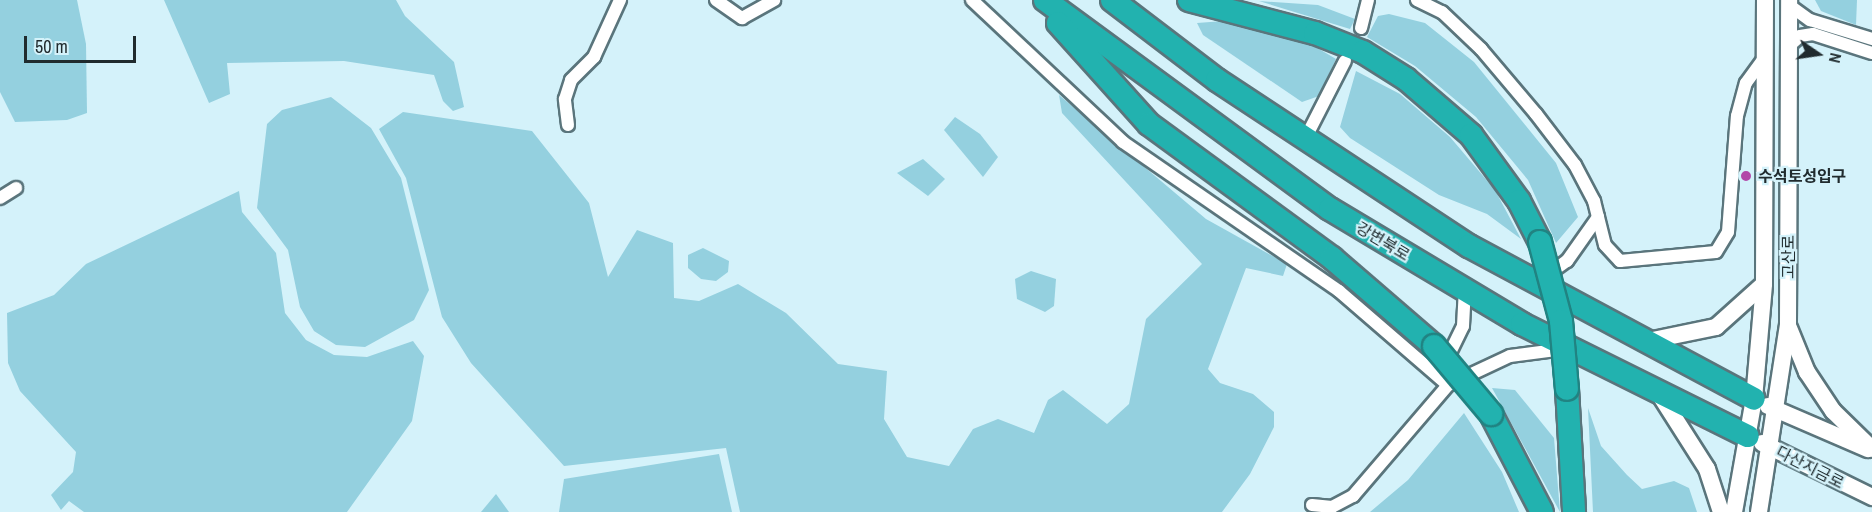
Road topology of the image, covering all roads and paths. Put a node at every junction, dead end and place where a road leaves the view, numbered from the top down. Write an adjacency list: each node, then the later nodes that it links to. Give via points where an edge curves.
1 (716, 0): 2 (street, via 742,18)
2 (774, 0)
3 (972, 0): 30 (street, via 1123,142 1339,291)
4 (1037, 0): 40 (highway, bridge, via 1149,124 1332,258 1434,346 1491,414)
5 (1045, 0): 26 (highway, 강변북로, via 1294,184)
6 (1112, 0): 20 (highway)
7 (1189, 0): 41 (highway, bridge, via 1315,33 1363,52 1406,80 1471,135 1519,201 1540,242 1561,321)
8 (1368, 0): 13 (street)
9 (1417, 0): 23 (street, via 1442,12 1481,49 1536,114 1575,165)
10 (1765, 0): 17 (street, 고산로)
11 (623, 1): 19 (street, via 594,57 571,80 565,99)
12 (1789, 2): 14 (street, via 1810,20); 15 (street, 고산로)
13 (1361, 28)
14 (1872, 39)
15 (1789, 46): 16 (street, via 1800,36 1813,34); 27 (street, 고산로)
16 (1872, 53)
17 (1764, 58): 23 (street, via 1746,83 1737,116 1728,232 1716,252 1620,261 1605,244); 25 (street, 고산로)
18 (1345, 61): 20 (street)
19 (568, 124)
20 (1304, 141): 24 (highway)
21 (16, 188): 22 (street)
22 (0, 198)
23 (1598, 217): 24 (street, via 1567,261)
24 (1534, 284): 28 (highway)
25 (1764, 284): 28 (street, via 1716,327); 33 (street, 고산로)
26 (1466, 290): 29 (highway, 강변북로); 30 (street, via 1464,326)
27 (1788, 324): 34 (street, 고산로); 37 (street, via 1820,392)
28 (1643, 342): 33 (highway)
29 (1569, 348): 31 (street, via 1510,356); 32 (highway, 강변북로)
30 (1437, 375): 31 (street)
31 (1448, 385): 39 (street, via 1353,496 1332,507)
32 (1657, 391): 35 (highway, 강변북로); 42 (street, via 1707,469)
33 (1754, 399): 34 (street); 35 (street, 고산로)
34 (1776, 410): 36 (street, 고산로); 37 (street)
35 (1748, 436): 36 (street, 다산지금로); 43 (street, 고산로)
36 (1770, 447): 38 (street, 다산지금로); 44 (street, 고산로)
37 (1872, 450)
38 (1872, 497)
39 (1312, 505)
40 (1542, 512)
41 (1574, 512)
42 (1721, 512)
43 (1734, 512)
44 (1759, 512)

